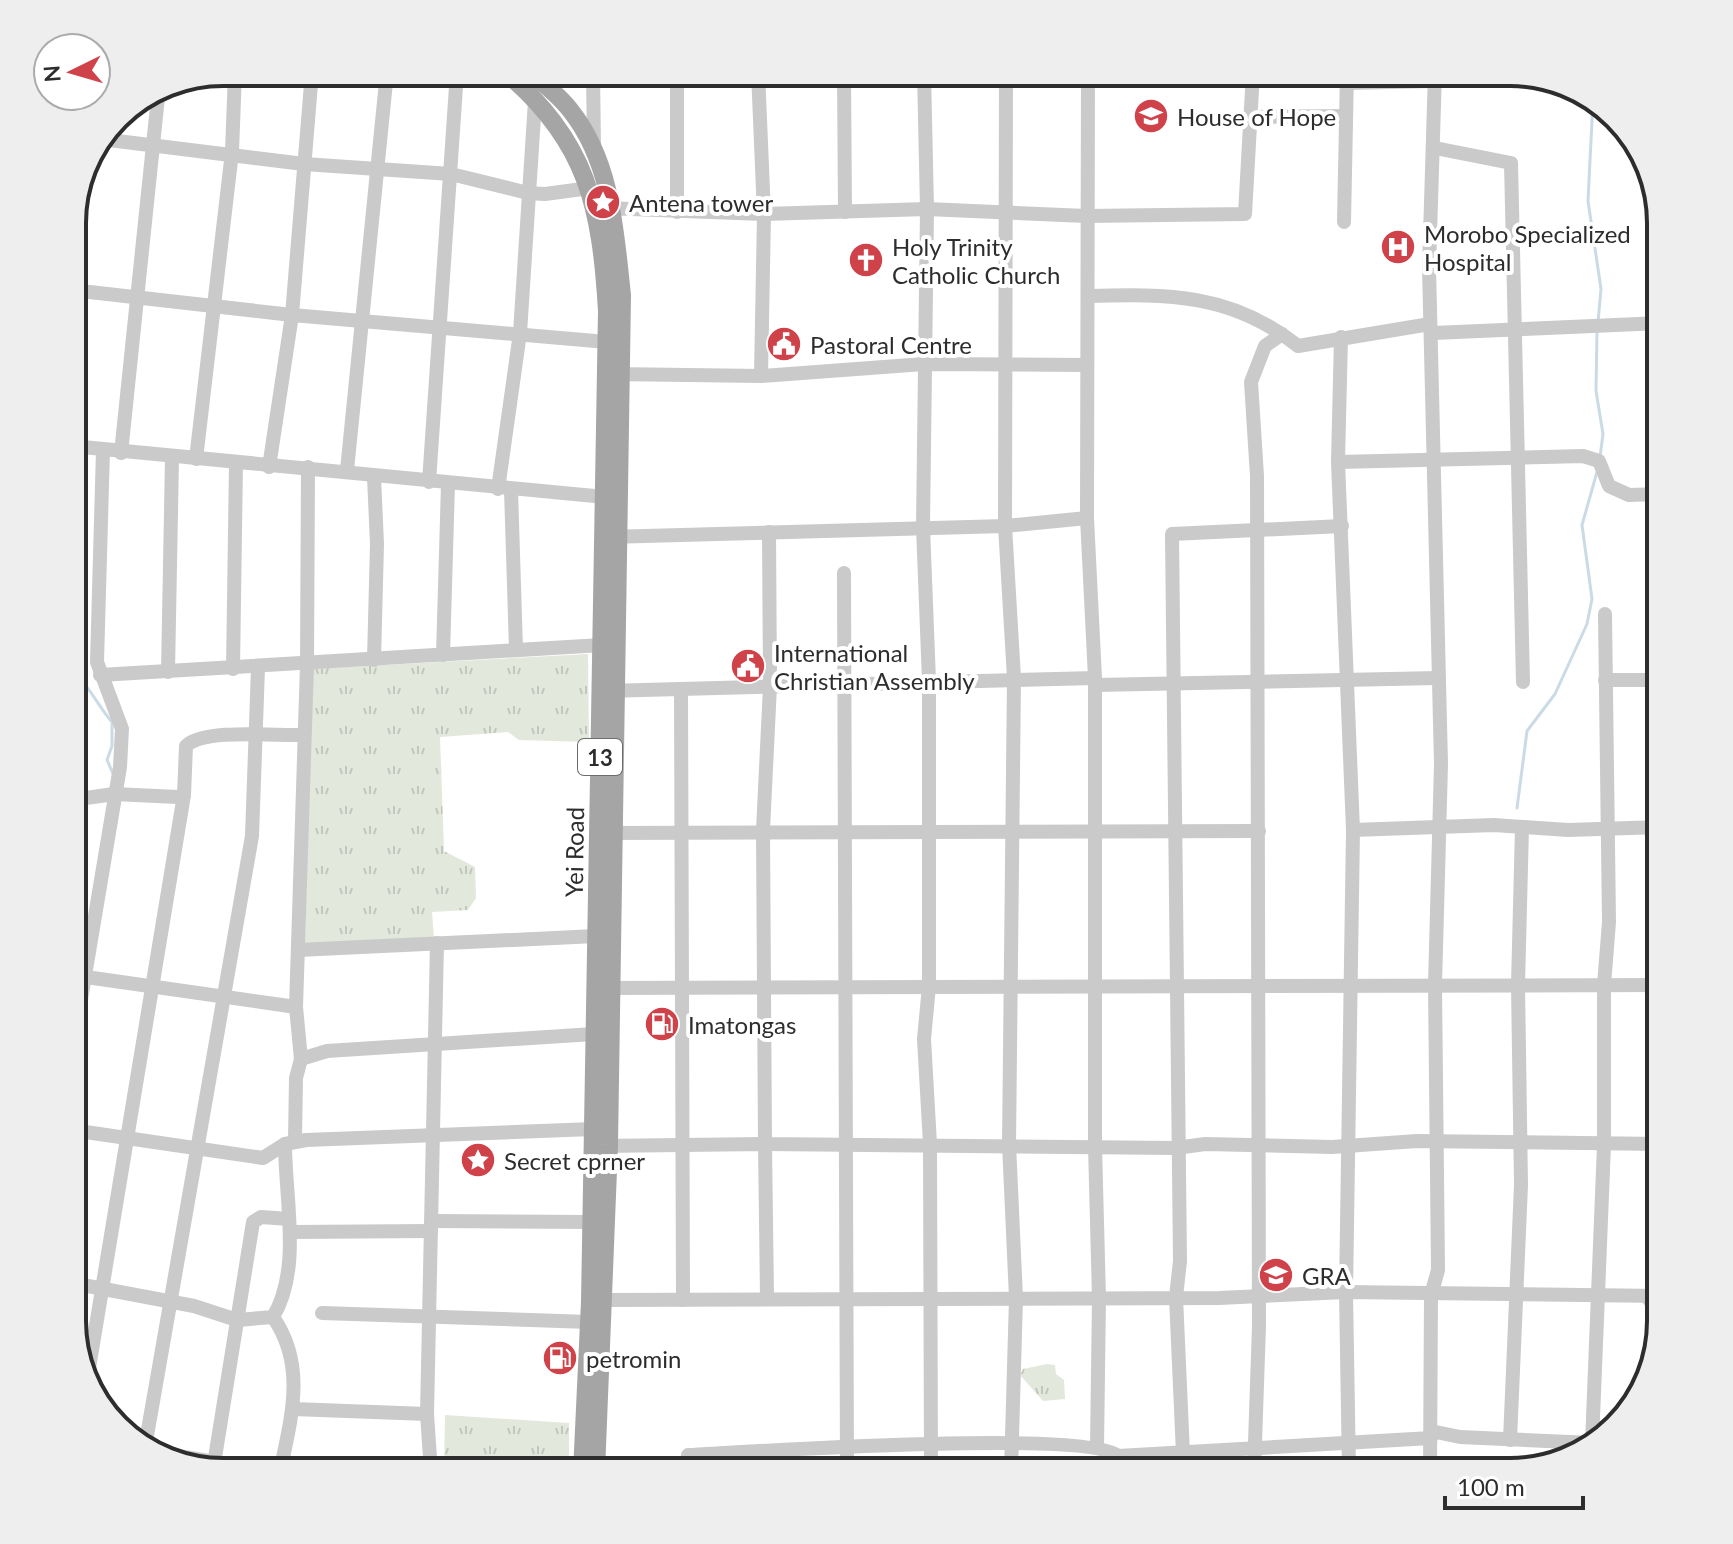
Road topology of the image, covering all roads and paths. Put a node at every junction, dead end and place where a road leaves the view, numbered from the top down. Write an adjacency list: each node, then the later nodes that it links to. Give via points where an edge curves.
1 (234, 86): 24 (street)
2 (311, 86): 26 (street)
3 (386, 86): 27 (street)
4 (456, 86): 28 (street)
5 (519, 86): 17 (main road, Yei Road)
6 (545, 86): 25 (main road, Yei Road, via 572,111)
7 (593, 86): 25 (street)
8 (677, 86): 33 (street)
9 (759, 86): 35 (street)
10 (844, 86): 34 (street)
11 (924, 86): 32 (street)
12 (1006, 86): 36 (street)
13 (1088, 86): 37 (street)
14 (1253, 86): 20 (street)
15 (1347, 86): 19 (street)
16 (1434, 86): 23 (street)
17 (535, 101): 29 (main road, Yei Road, via 562,133); 30 (street)
18 (158, 103): 22 (street)
19 (1346, 116): 20 (street); 38 (street)
20 (1252, 117): 37 (street, via 1245,214)
21 (114, 140): 22 (street)
22 (154, 145): 24 (street); 40 (street)
23 (1435, 148): 47 (street); 48 (street, via 1511,163)
24 (232, 152): 26 (street); 42 (street)
25 (594, 154): 31 (main road, Yei Road)
26 (304, 164): 27 (street); 43 (street)
27 (377, 170): 28 (street); 44 (street)
28 (451, 174): 30 (street); 46 (street)
29 (590, 188): 30 (street); 31 (main road, Yei Road)
30 (528, 193): 49 (street)
31 (605, 208): 33 (street); 52 (main road, Yei Road); 56 (main road, Yei Road, via 622,295)
32 (927, 209): 34 (street); 36 (street); 54 (street)
33 (677, 212): 35 (street)
34 (845, 212): 35 (street)
35 (764, 214): 57 (street)
36 (1006, 214): 37 (street); 53 (street)
37 (1086, 216): 41 (street)
38 (1344, 222)
39 (86, 291): 40 (street)
40 (137, 295): 42 (street); 60 (street)
41 (1088, 296): 50 (street, via 1164,294 1216,302); 55 (street)
42 (213, 306): 43 (street); 64 (street)
43 (292, 315): 44 (street); 67 (street)
44 (361, 320): 46 (street); 69 (street)
45 (1647, 324): 48 (street)
46 (442, 327): 49 (street); 71 (street)
47 (1431, 328): 48 (street); 51 (street); 63 (street)
48 (1517, 332): 61 (street)
49 (520, 333): 52 (street); 73 (street)
50 (1282, 334): 51 (street, via 1298,346); 80 (street, via 1265,346 1251,382)
51 (1341, 337): 65 (street)
52 (607, 342): 56 (main road, Yei Road)
53 (1004, 362): 54 (street); 55 (street); 77 (street)
54 (924, 364): 57 (street); 79 (street)
55 (1087, 365): 76 (street)
56 (616, 375): 57 (street); 75 (main road, Yei Road); 82 (main road, Yei Road)
57 (761, 376)
58 (86, 448): 59 (street)
59 (103, 450): 60 (street); 93 (street, via 96,639)
60 (121, 453): 62 (street)
61 (1517, 456): 63 (street); 74 (street, via 1583,456 1599,461 1609,486 1629,495); 102 (street)
62 (172, 458): 64 (street); 92 (street)
63 (1435, 458): 65 (street); 95 (street)
64 (196, 459): 66 (street)
65 (1338, 462): 78 (street)
66 (236, 463): 67 (street); 91 (street)
67 (269, 467): 68 (street)
68 (308, 467): 69 (street); 89 (street)
69 (347, 470): 70 (street)
70 (374, 477): 71 (street); 88 (street)
71 (429, 482): 72 (street)
72 (448, 484): 73 (street); 87 (street)
73 (504, 490): 75 (street); 86 (street)
74 (1647, 494)
75 (605, 497): 82 (main road, Yei Road)
76 (1087, 518): 77 (street); 101 (street)
77 (1005, 526): 79 (street); 94 (street)
78 (1342, 526): 80 (street); 96 (street)
79 (923, 527): 81 (street); 100 (street)
80 (1254, 530): 97 (street); 103 (street, via 1172,534)
81 (769, 532): 82 (street); 105 (street)
82 (612, 537): 85 (main road, Yei Road); 107 (main road, Yei Road)
83 (844, 573): 104 (street)
84 (1605, 614): 98 (street)
85 (602, 645): 86 (street); 107 (main road, Yei Road)
86 (516, 649): 87 (street)
87 (443, 655): 88 (street)
88 (374, 660): 89 (street)
89 (307, 665): 90 (street); 108 (street)
90 (258, 668): 91 (street); 109 (street)
91 (233, 669): 92 (street)
92 (168, 672): 93 (street)
93 (100, 675): 110 (street, via 122,729)
94 (1014, 678): 100 (street); 101 (street); 118 (street)
95 (1438, 678): 96 (street); 113 (street)
96 (1347, 679): 97 (street); 120 (street)
97 (1257, 680): 103 (street); 124 (street)
98 (1605, 680): 99 (street); 121 (street)
99 (1647, 680)
100 (929, 681): 104 (street); 117 (street)
101 (1095, 682): 103 (street); 123 (street)
102 (1523, 682)
103 (1175, 683): 125 (street)
104 (846, 684): 105 (street); 116 (street)
105 (770, 686): 106 (street); 119 (street)
106 (681, 689): 107 (street); 122 (street)
107 (609, 691): 126 (main road, Yei Road)
108 (304, 735): 109 (street); 130 (street)
109 (258, 736): 111 (street, via 189,742); 147 (street, via 252,836)
110 (114, 794): 111 (street); 112 (street); 128 (street)
111 (184, 795): 146 (street)
112 (86, 798)
113 (1439, 826): 114 (street); 120 (street); 135 (street)
114 (1522, 827): 121 (street); 136 (street)
115 (1647, 828): 121 (street)
116 (846, 829): 117 (street); 119 (street); 141 (street)
117 (928, 829): 118 (street); 142 (street)
118 (1012, 829): 123 (street); 143 (street)
119 (763, 830): 122 (street); 140 (street)
120 (1353, 830): 134 (street)
121 (1605, 830): 137 (street, via 1609,922)
122 (681, 831): 126 (street); 139 (street)
123 (1096, 831): 125 (street); 144 (street)
124 (1259, 831): 125 (street); 133 (street)
125 (1178, 832): 132 (street)
126 (607, 833): 127 (main road, Yei Road); 145 (main road, Yei Road)
127 (596, 936): 129 (street); 145 (main road, Yei Road)
128 (86, 940)
129 (437, 943): 130 (street); 150 (street)
130 (298, 950): 148 (street)
131 (86, 977): 146 (street)
132 (1177, 985): 133 (street); 144 (street); 170 (street)
133 (1259, 985): 134 (street); 168 (street)
134 (1350, 985): 135 (street); 167 (street)
135 (1435, 985): 136 (street); 156 (street)
136 (1518, 985): 137 (street); 163 (street)
137 (1604, 985): 138 (street); 165 (street)
138 (1647, 985)
139 (679, 986): 140 (street); 145 (street); 158 (street)
140 (765, 986): 141 (street); 159 (street)
141 (846, 986): 142 (street); 160 (street)
142 (929, 986): 143 (street); 161 (street, via 924,1039)
143 (1010, 986): 144 (street); 162 (street)
144 (1096, 986): 166 (street)
145 (603, 988): 149 (main road, Yei Road); 155 (main road, Yei Road)
146 (151, 989): 147 (street); 154 (street)
147 (226, 998): 148 (street); 169 (street)
148 (296, 1007): 151 (street)
149 (594, 1034): 150 (street); 155 (main road, Yei Road)
150 (437, 1043): 151 (street, via 327,1051); 153 (street)
151 (301, 1059): 157 (street)
152 (86, 1132): 154 (street)
153 (434, 1134): 155 (street); 157 (street); 173 (street)
154 (126, 1139): 169 (street); 175 (street)
155 (598, 1140): 158 (street); 171 (main road, Yei Road); 188 (main road, Yei Road)
156 (1437, 1142): 163 (street); 167 (street); 178 (street, via 1438,1270)
157 (290, 1143): 169 (street, via 263,1158); 172 (street)
158 (681, 1144): 159 (street); 189 (street)
159 (765, 1144): 160 (street); 184 (street)
160 (846, 1144): 161 (street); 181 (street)
161 (930, 1144): 162 (street); 185 (street)
162 (1009, 1144): 166 (street); 186 (street)
163 (1519, 1144): 165 (street); 179 (street)
164 (1647, 1144): 165 (street)
165 (1604, 1145): 177 (street)
166 (1095, 1146): 170 (street); 187 (street)
167 (1349, 1146): 168 (street); 176 (street)
168 (1260, 1147): 170 (street); 183 (street)
169 (196, 1148): 190 (street)
170 (1176, 1148): 182 (street)
171 (591, 1222): 173 (street); 195 (main road, Yei Road)
172 (291, 1226): 173 (street); 193 (street, via 283,1294); 194 (street, via 261,1217 253,1222)
173 (431, 1226): 192 (street)
174 (86, 1286): 175 (street)
175 (104, 1289): 190 (street); 196 (street)
176 (1346, 1292): 178 (street); 183 (street); 202 (street)
177 (1597, 1294): 179 (street); 180 (street); 199 (street)
178 (1431, 1295): 179 (street); 200 (street)
179 (1517, 1295): 203 (street)
180 (1647, 1296)
181 (847, 1297): 184 (street); 185 (street); 209 (street)
182 (1176, 1297): 183 (street); 187 (street); 212 (street)
183 (1259, 1297): 207 (street)
184 (767, 1298): 189 (street)
185 (930, 1298): 186 (street); 206 (street)
186 (1016, 1298): 187 (street); 204 (street)
187 (1099, 1298): 208 (street)
188 (604, 1300): 189 (street); 217 (main road, Yei Road)
189 (683, 1300)
190 (171, 1302): 194 (street); 201 (street)
191 (322, 1313): 192 (street)
192 (429, 1314): 195 (street); 198 (street)
193 (273, 1317): 194 (street); 197 (street, via 292,1355)
194 (237, 1320): 213 (street)
195 (589, 1322): 216 (main road, Yei Road)
196 (91, 1357)
197 (293, 1409): 198 (street); 214 (street)
198 (427, 1414): 215 (street)
199 (1592, 1430)
200 (1431, 1434): 202 (street); 203 (street); 227 (street)
201 (147, 1435)
202 (1349, 1440): 207 (street); 226 (street)
203 (1510, 1440): 205 (street)
204 (1010, 1442): 206 (street); 208 (street); 222 (street)
205 (1571, 1443)
206 (930, 1445): 209 (street); 221 (street)
207 (1254, 1445): 211 (street); 225 (street)
208 (1097, 1447): 212 (street, via 1118,1456)
209 (847, 1449): 210 (street); 220 (street)
210 (765, 1451): 218 (street); 219 (street)
211 (1210, 1453): 212 (street); 224 (street)
212 (1183, 1454): 223 (street)
213 (216, 1457)
214 (283, 1458)
215 (430, 1458)
216 (583, 1458)
217 (597, 1458)
218 (688, 1458)
219 (765, 1458)
220 (847, 1458)
221 (930, 1458)
222 (1011, 1458)
223 (1182, 1458)
224 (1214, 1458)
225 (1254, 1458)
226 (1349, 1458)
227 (1430, 1458)

